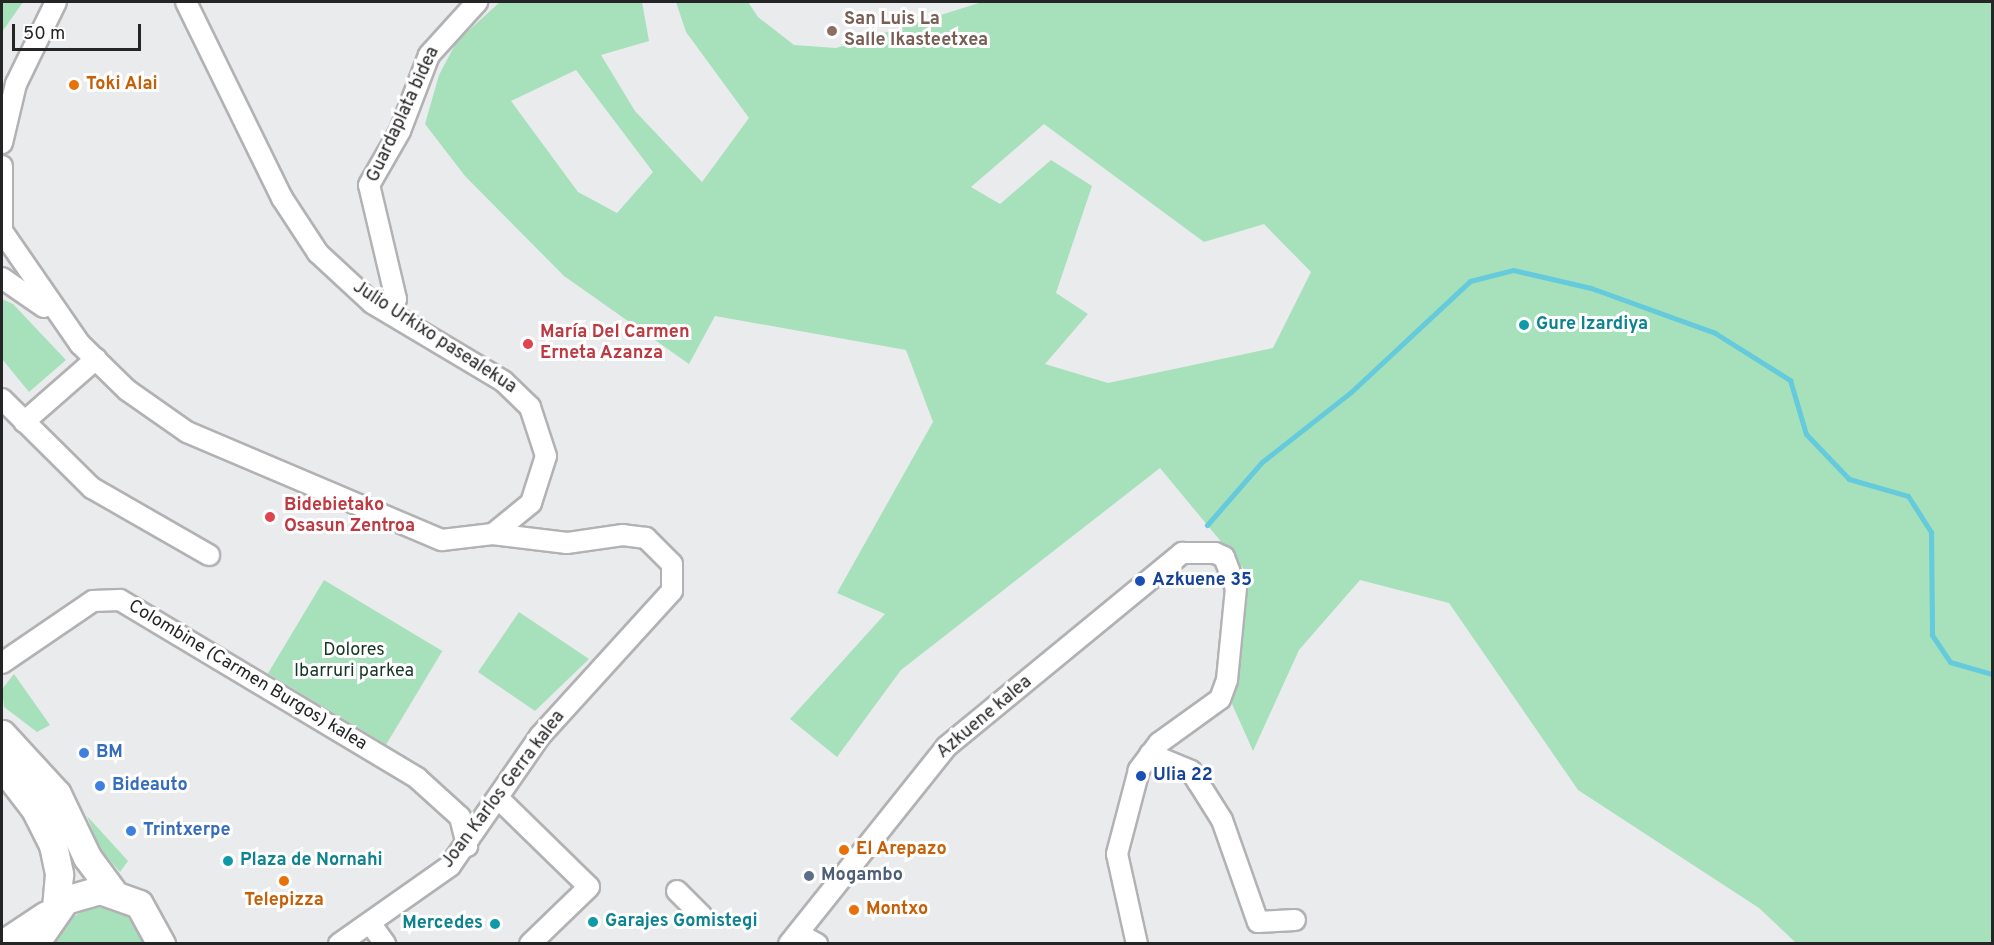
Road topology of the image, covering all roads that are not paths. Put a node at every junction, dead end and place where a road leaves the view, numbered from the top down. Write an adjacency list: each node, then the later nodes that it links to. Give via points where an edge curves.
1 (56, 2): 4 (street)
2 (186, 2): 9 (street, Julio Urkixo pasealekua, via 298,225 343,278)
3 (477, 2): 9 (street, Guardaplata bidea, via 429,55 400,131 369,185 396,299)
4 (6, 102): 5 (street)
5 (2, 144)
6 (2, 166): 7 (street)
7 (3, 238): 10 (street, Julio Urkixo pasealekua)
8 (2, 278): 10 (street, Julio Urkixo pasealekua)
9 (390, 312): 14 (street, Julio Urkixo pasealekua, via 518,392 539,423 546,456 538,489 519,516)
10 (63, 321): 11 (street, Julio Urkixo pasealekua)
11 (96, 359): 13 (street); 14 (street, Julio Urkixo pasealekua, via 146,404 201,437 420,533 454,542)
12 (2, 399): 13 (street)
13 (24, 422): 15 (street, via 92,488)
14 (493, 534): 21 (street, Joan Karlos Gerra kalea, via 567,543 622,535 646,538 662,548 675,578 663,604 540,735)
15 (208, 555)
16 (2, 663): 22 (street, Colombine (Carmen Burgos) kalea, via 93,602 120,600 417,778 460,817)
17 (2, 734): 23 (main road, via 57,794 87,857)
18 (1150, 754): 26 (street, via 1191,771 1222,820 1258,922); 29 (street, Azkuene kalea, via 1221,699 1236,588 1224,557 1202,550 1182,553 946,747); 36 (street, via 1139,770 1117,854)
19 (2, 766): 20 (main road)
20 (12, 791): 27 (main road, via 57,859)
21 (500, 800): 22 (street, Joan Karlos Gerra kalea); 34 (street, via 590,887)
22 (466, 846): 28 (street, Joan Karlos Gerra kalea, via 430,883)
23 (112, 891): 27 (main road, via 76,894); 30 (main road, via 139,904)
24 (677, 891): 25 (street)
25 (702, 916)
26 (1295, 920)
27 (47, 923): 31 (highway)
28 (370, 923): 32 (street, Joan Karlos Gerra kalea); 33 (street)
29 (794, 939): 35 (street)
30 (162, 940)
31 (8, 944)
32 (339, 944)
33 (386, 944)
34 (530, 944)
35 (817, 944)
36 (1137, 944)

